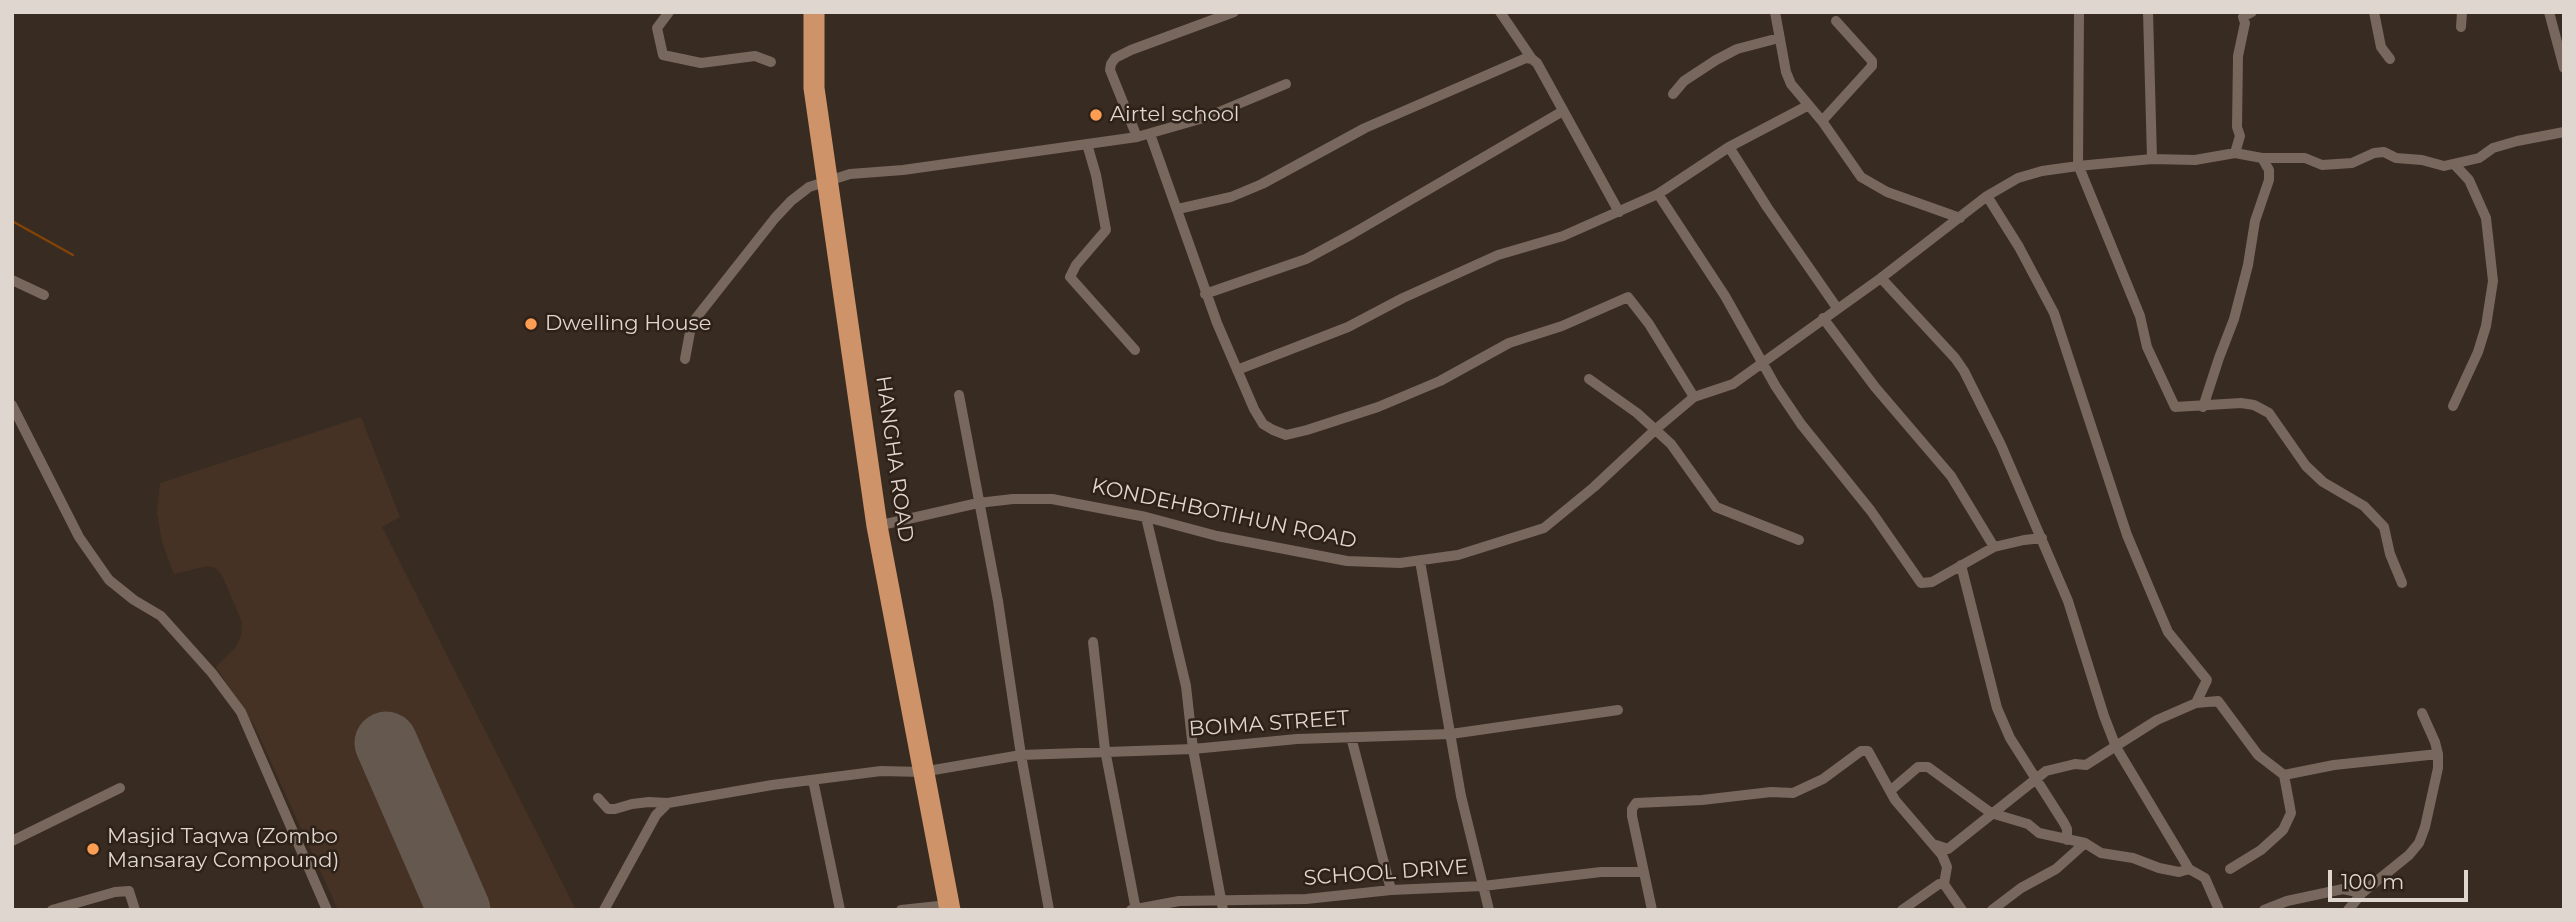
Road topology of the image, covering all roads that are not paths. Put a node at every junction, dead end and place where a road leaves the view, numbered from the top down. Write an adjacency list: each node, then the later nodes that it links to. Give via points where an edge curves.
1 (669, 12): 17 (street, via 657,28 663,55 701,63 755,57)
2 (814, 12): 34 (highway, HANGHA ROAD, via 814,88)
3 (1234, 12): 26 (street, via 1115,58 1110,70)
4 (1500, 12): 15 (street)
5 (1775, 12): 14 (street)
6 (2079, 12): 33 (street)
7 (2148, 12): 31 (street)
8 (2374, 12): 16 (street, via 2381,47)
9 (2462, 12): 13 (street)
10 (2549, 12): 18 (street)
11 (2245, 14): 29 (street, via 2238,56 2240,136)
12 (1836, 20): 23 (street, via 1872,66)
13 (2461, 27)
14 (1779, 38): 20 (street, via 1716,60); 21 (street, via 1791,84)
15 (1532, 59): 22 (street); 37 (street, via 1365,128 1262,184 1231,197)
16 (2390, 59)
17 (771, 62)
18 (2564, 68)
19 (1286, 84): 25 (street, via 1207,117)
20 (1673, 94)
21 (1807, 106): 23 (street); 28 (street)
22 (1563, 111): 38 (street); 42 (street, via 1306,259)
23 (1822, 121): 39 (street, via 1861,177 1887,192)
24 (2564, 132): 32 (street, via 2493,148)
25 (1150, 134): 26 (street); 37 (street)
26 (1137, 137): 27 (street)
27 (1087, 144): 34 (street, via 850,174); 46 (street, via 1106,230 1070,277)
28 (1729, 147): 35 (street); 44 (street)
29 (2235, 153): 30 (street); 31 (street, KONDEHBOTIHUN ROAD, via 2195,160)
30 (2262, 158): 32 (street, via 2342,164 2384,152 2396,158); 55 (street, via 2269,180 2255,221 2234,319)
31 (2152, 159): 33 (street, KONDEHBOTIHUN ROAD)
32 (2455, 165): 54 (street, via 2469,180 2486,218 2493,281 2478,352)
33 (2078, 166): 36 (street, KONDEHBOTIHUN ROAD, via 2030,173); 55 (street, via 2172,403 2175,407)
34 (829, 181): 47 (street, via 809,187 775,218 696,318); 59 (highway, HANGHA ROAD)
35 (1658, 194): 38 (street); 48 (street)
36 (1987, 196): 39 (street, KONDEHBOTIHUN ROAD); 67 (street, via 2054,313 2152,597 2168,632 2207,680)
37 (1178, 209): 42 (street)
38 (1619, 212): 49 (street, via 1563,236 1498,255 1348,327)
39 (1960, 218): 40 (street, KONDEHBOTIHUN ROAD)
40 (1881, 278): 44 (street, KONDEHBOTIHUN ROAD); 60 (street, via 1964,371)
41 (12, 280): 43 (street)
42 (1205, 294): 49 (street)
43 (44, 295)
44 (1837, 308): 45 (street, KONDEHBOTIHUN ROAD)
45 (1823, 318): 48 (street, KONDEHBOTIHUN ROAD); 62 (street, via 1951,476)
46 (1135, 350)
47 (685, 359)
48 (1762, 362): 52 (street, KONDEHBOTIHUN ROAD, via 1733,384); 64 (street, via 1801,424 1921,583 1932,582)
49 (1237, 370): 52 (street, via 1263,424 1286,435 1378,407 1509,343 1628,297)
50 (1588, 379): 56 (street)
51 (958, 395): 57 (street)
52 (1694, 397): 56 (street, KONDEHBOTIHUN ROAD)
53 (12, 405): 102 (street, via 79,537 109,580 161,616 241,712)
54 (2453, 406)
55 (2203, 407): 65 (street, via 2241,403 2269,413 2306,466 2323,482 2364,506 2384,527 2389,554)
56 (1656, 429): 61 (street, via 1716,508); 63 (street, KONDEHBOTIHUN ROAD, via 1544,528 1458,555)
57 (978, 503): 58 (street, KONDEHBOTIHUN ROAD, via 1052,499); 59 (street, KONDEHBOTIHUN ROAD); 76 (street)
58 (1146, 517): 63 (street, KONDEHBOTIHUN ROAD, via 1347,562); 73 (street, via 1186,686)
59 (877, 526): 77 (highway, HANGHA ROAD)
60 (2042, 538): 62 (street); 72 (street)
61 (1799, 540)
62 (1994, 547): 64 (street)
63 (1420, 561): 70 (street)
64 (1961, 565): 79 (street, via 1997,708 2010,738)
65 (2402, 583)
66 (1093, 642): 74 (street)
67 (2196, 703): 72 (street, via 2157,720); 78 (street, via 2218,701 2258,755)
68 (1618, 710): 70 (street, BOIMA STREET)
69 (2422, 713): 75 (street)
70 (1451, 734): 71 (street, BOIMA STREET); 94 (street)
71 (1352, 737): 73 (street, BOIMA STREET); 95 (street)
72 (2116, 747): 79 (street, via 2086,765 2065,765); 90 (street)
73 (1193, 749): 74 (street, BOIMA STREET); 98 (street)
74 (1105, 750): 76 (street, BOIMA STREET); 107 (street)
75 (2438, 754): 78 (street); 96 (street, via 2418,843)
76 (1021, 755): 77 (street, BOIMA STREET); 106 (street)
77 (922, 772): 80 (street, BOIMA STREET, via 881,771); 99 (highway, HANGHA ROAD)
78 (2284, 775): 91 (street, via 2291,813 2283,830)
79 (2037, 778): 85 (street); 86 (street, via 2067,829)
80 (813, 780): 84 (street, BOIMA STREET); 104 (street)
81 (120, 789): 87 (street)
82 (1890, 791): 85 (street, via 1918,767 1928,767); 89 (street); 92 (street, via 1868,751 1861,751 1824,779 1793,793 1636,803 1632,816)
83 (598, 798): 84 (street, BOIMA STREET, via 615,809)
84 (668, 803): 103 (street, via 656,815)
85 (1991, 813): 86 (street); 89 (street, via 1948,849)
86 (2067, 840): 88 (street)
87 (12, 841)
88 (2085, 843): 90 (street, via 2101,853 2158,868); 112 (street, via 2056,869)
89 (1936, 845): 93 (street, via 1945,861)
90 (2189, 869): 113 (street, via 2205,878)
91 (2230, 869)
92 (1643, 872): 94 (street, SCHOOL DRIVE); 109 (street)
93 (1944, 884): 110 (street); 111 (street)
94 (1482, 886): 95 (street, SCHOOL DRIVE); 108 (street)
95 (1391, 890): 97 (street, SCHOOL DRIVE)
96 (2362, 893): 114 (street, via 2343,889); 115 (street)
97 (1307, 904): 98 (street, SCHOOL DRIVE)
98 (1222, 905): 107 (street, SCHOOL DRIVE, via 1180,901)
99 (949, 907): 105 (street)
100 (52, 910): 101 (street, via 129,891)
101 (135, 910)
102 (327, 910)
103 (604, 910)
104 (840, 910)
105 (901, 910)
106 (1049, 910)
107 (1135, 910)
108 (1489, 910)
109 (1652, 910)
110 (1902, 910)
111 (1962, 910)
112 (1992, 910)
113 (2219, 910)
114 (2264, 910)
115 (2348, 910)

